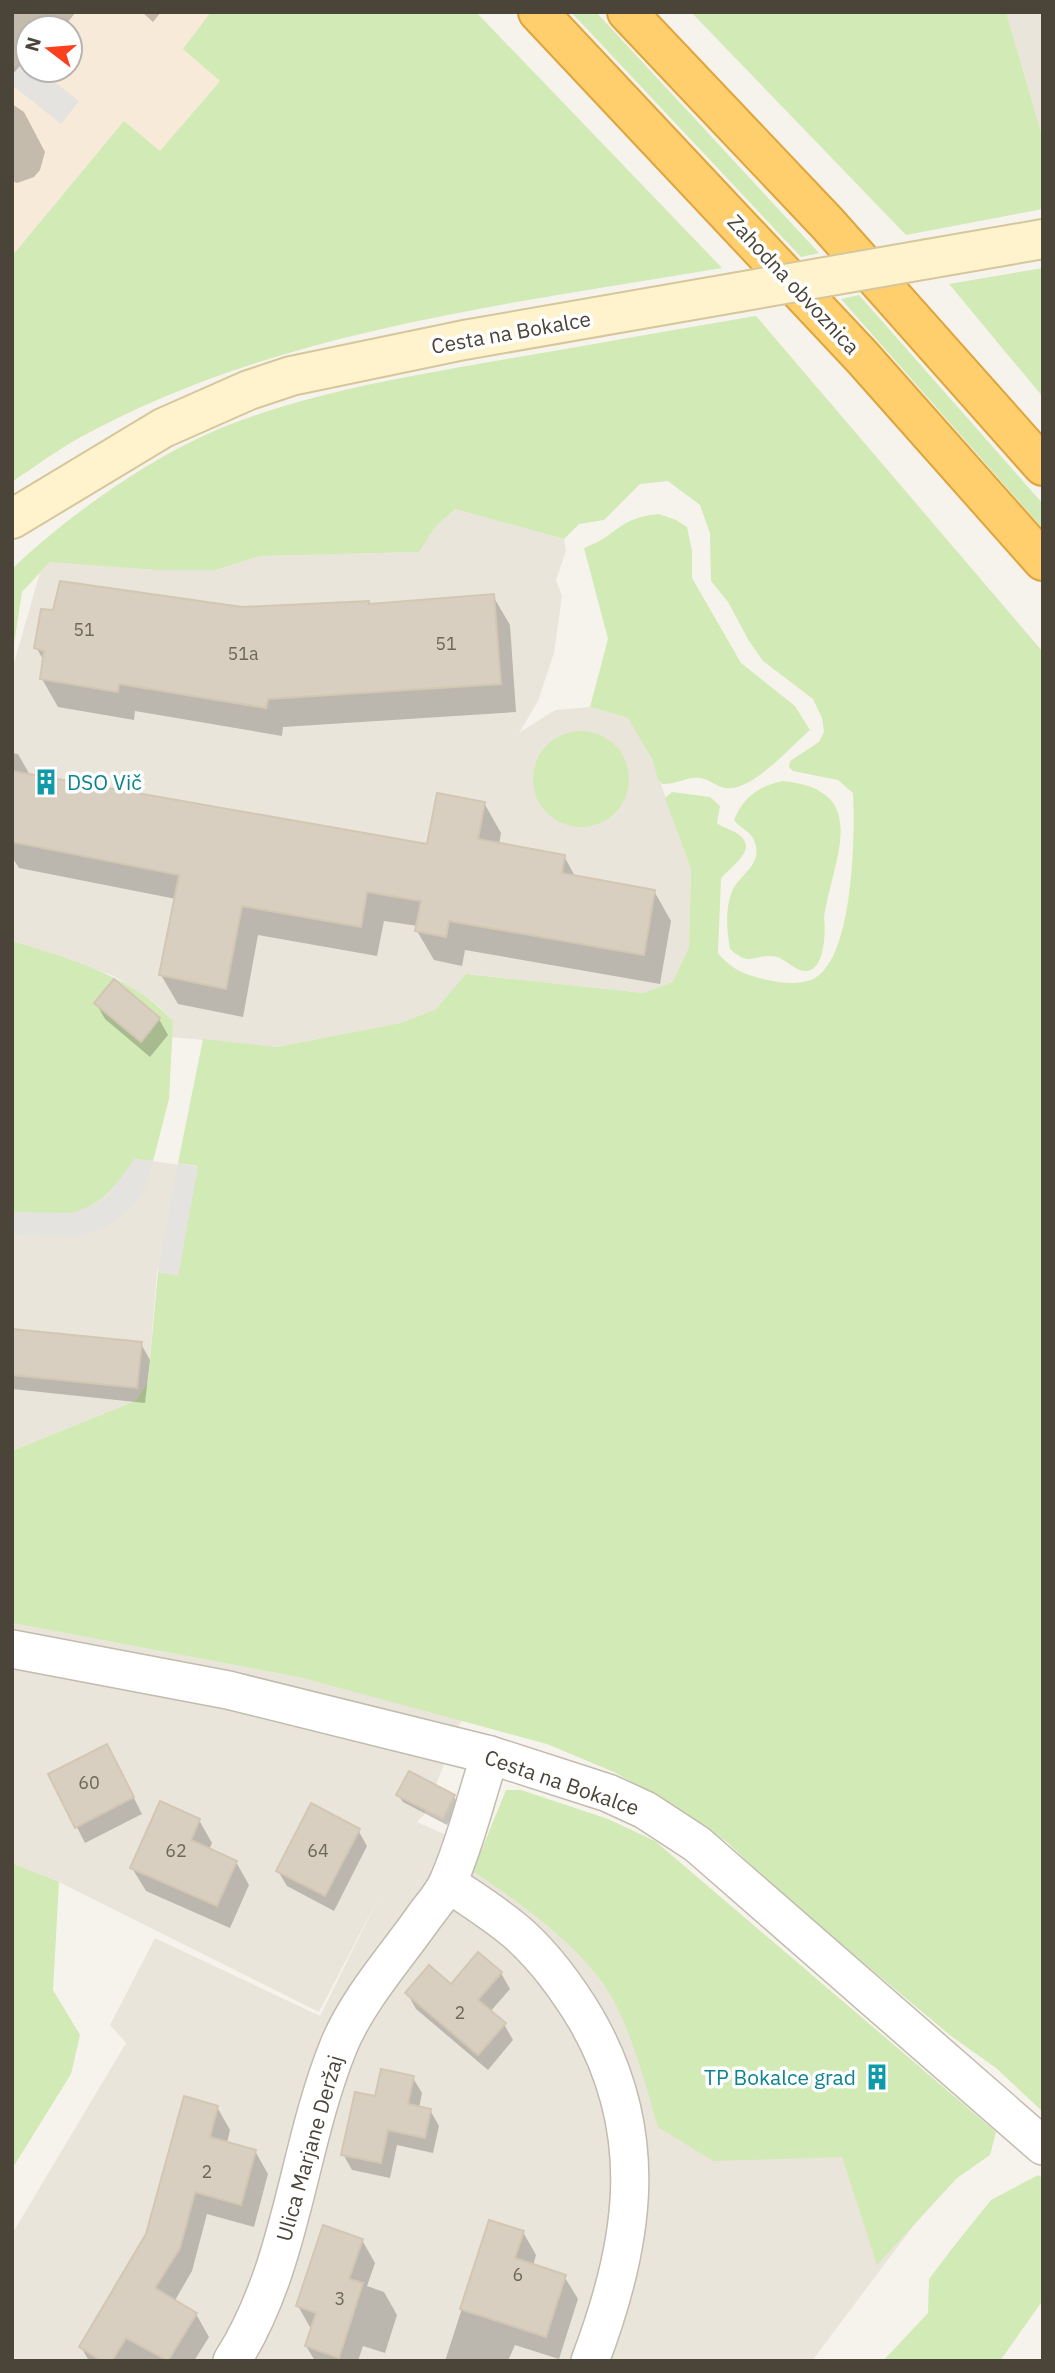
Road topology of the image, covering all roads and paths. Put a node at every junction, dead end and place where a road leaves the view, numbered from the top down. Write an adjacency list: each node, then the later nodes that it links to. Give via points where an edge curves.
1 (538, 12): 6 (highway, Zahodna obvoznica, via 852,347)
2 (627, 12): 4 (highway, via 827,223)
3 (1043, 239): 5 (street, Cesta na Bokalce, bridge, via 464,340 291,376 163,428)
4 (1043, 466)
5 (12, 519)
6 (1043, 561)
7 (12, 1649): 8 (street, Cesta na Bokalce, via 240,1693)
8 (490, 1755): 9 (street, Ulica Marjane Deržaj); 10 (street, Cesta na Bokalce, via 608,1793 646,1810 697,1844)
9 (448, 1883): 11 (street, Ulica Marjane Deržaj, via 340,2042 315,2115 284,2238 248,2337); 12 (street, via 521,1936 554,1972 594,2034 615,2082 631,2156 631,2197 616,2285)
10 (1043, 2146)
11 (232, 2361)
12 (590, 2361)

